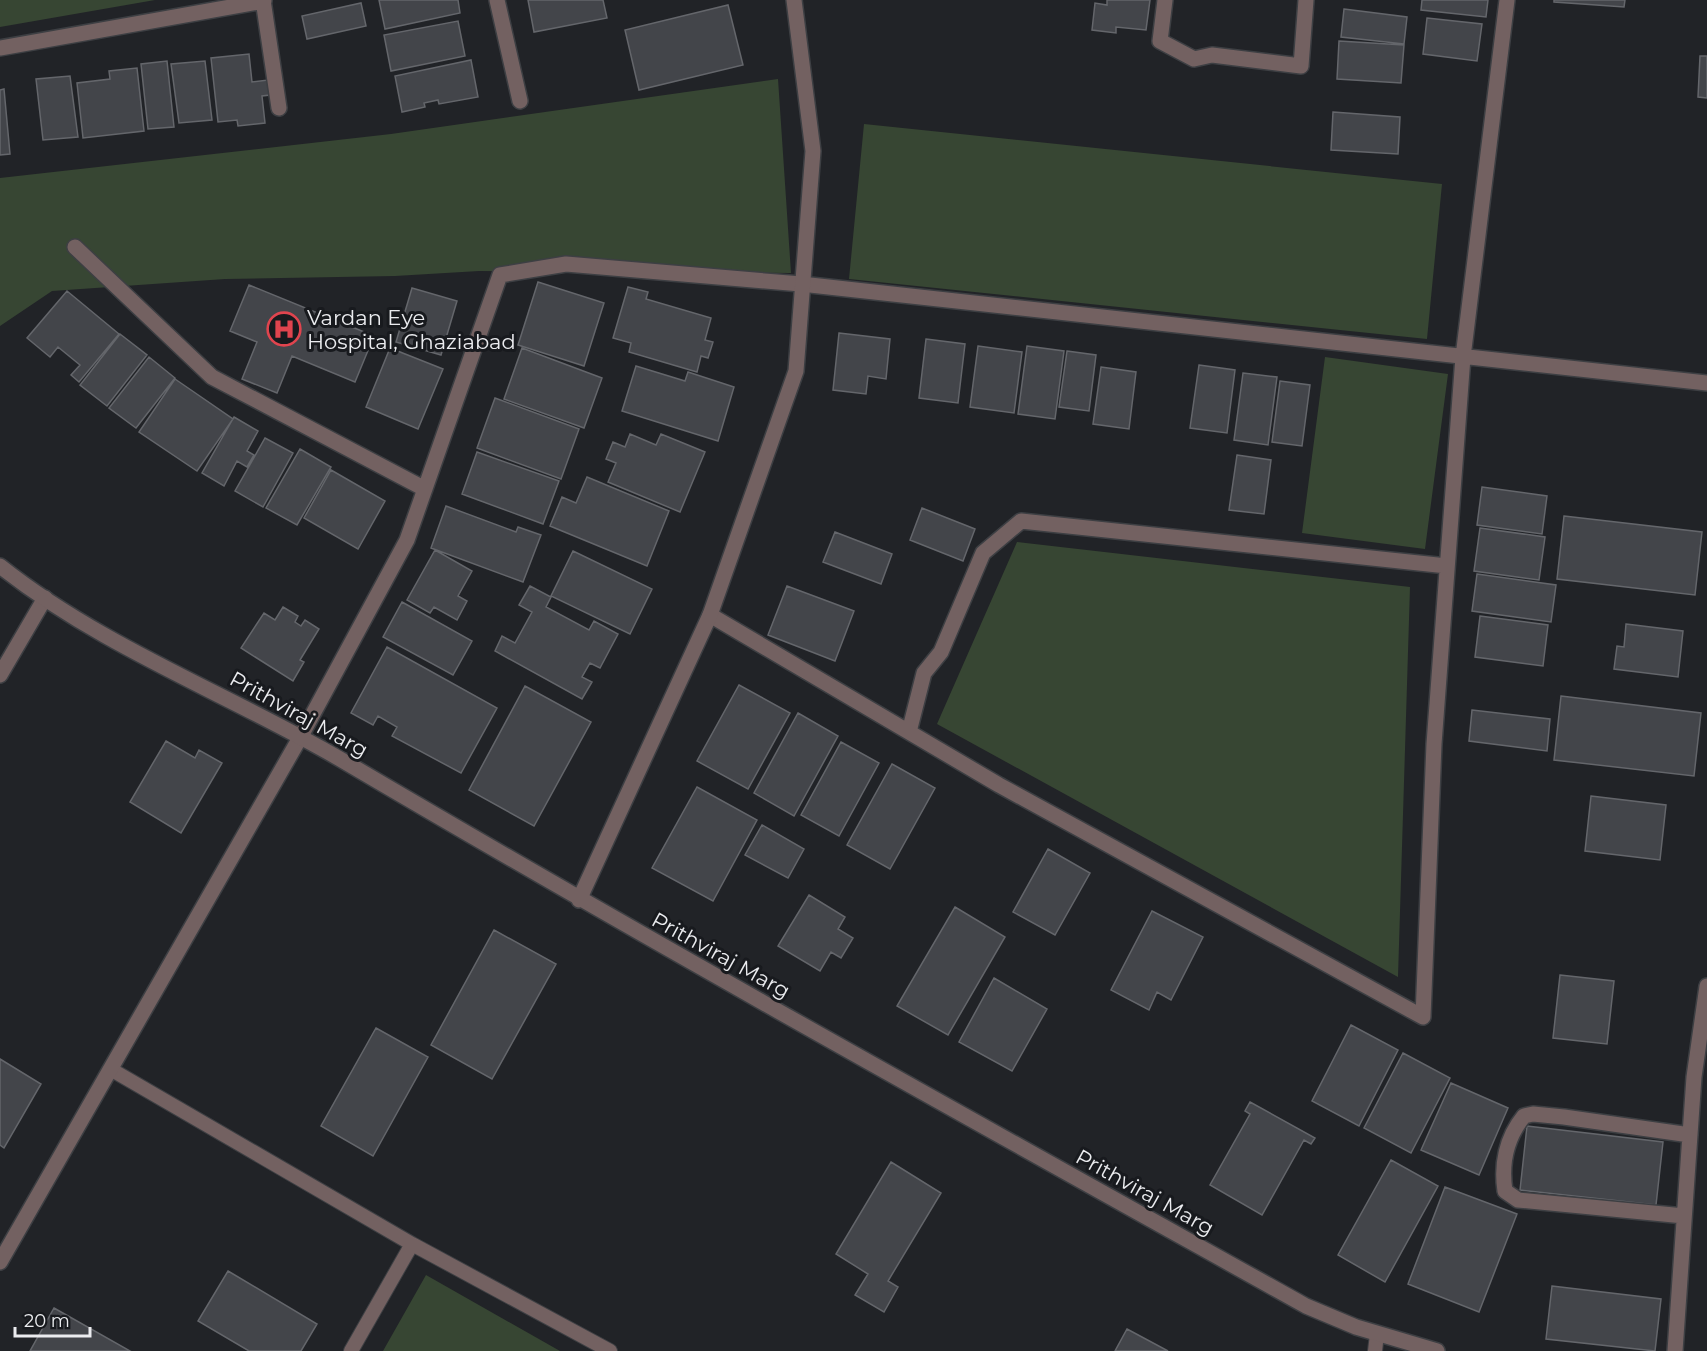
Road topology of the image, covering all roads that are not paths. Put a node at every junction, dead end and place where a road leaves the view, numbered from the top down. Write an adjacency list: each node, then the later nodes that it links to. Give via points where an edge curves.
1 (497, 0): 8 (street)
2 (794, 0): 11 (street, via 813,151)
3 (1165, 0): 4 (street, via 1160,41 1194,59 1212,56 1301,66)
4 (1306, 0)
5 (1507, 0): 12 (street)
6 (264, 1): 7 (street); 9 (street)
7 (0, 48)
8 (520, 101)
9 (279, 108)
10 (75, 247): 14 (street, via 212,377)
11 (801, 284): 12 (street); 14 (street, via 566,264 500,275); 18 (street, via 796,371)
12 (1463, 357): 13 (street); 16 (street)
13 (1707, 383)
14 (425, 489): 21 (street, via 407,540)
15 (0, 566): 17 (street, Prithviraj Marg)
16 (1447, 566): 20 (street, via 1022,521 983,553 941,652 924,673); 20 (street, via 1434,744 1423,1017)
17 (45, 598): 19 (street); 21 (street, Prithviraj Marg, via 65,613)
18 (710, 615): 20 (street); 22 (street)
19 (0, 675)
20 (909, 732)
21 (301, 736): 22 (street, Prithviraj Marg); 24 (street)
22 (579, 900): 29 (street, Prithviraj Marg, via 1306,1306)
23 (1707, 986): 25 (street)
24 (112, 1070): 27 (lane); 28 (street)
25 (1690, 1136): 26 (street); 26 (street, via 1564,1117 1524,1116 1508,1143 1503,1178 1505,1191 1518,1200)
26 (1684, 1216): 34 (street)
27 (412, 1244): 30 (lane); 31 (lane)
28 (0, 1262)
29 (1377, 1334): 32 (lane); 33 (street, Prithviraj Marg)
30 (351, 1351)
31 (610, 1351)
32 (1375, 1351)
33 (1437, 1351)
34 (1675, 1351)

